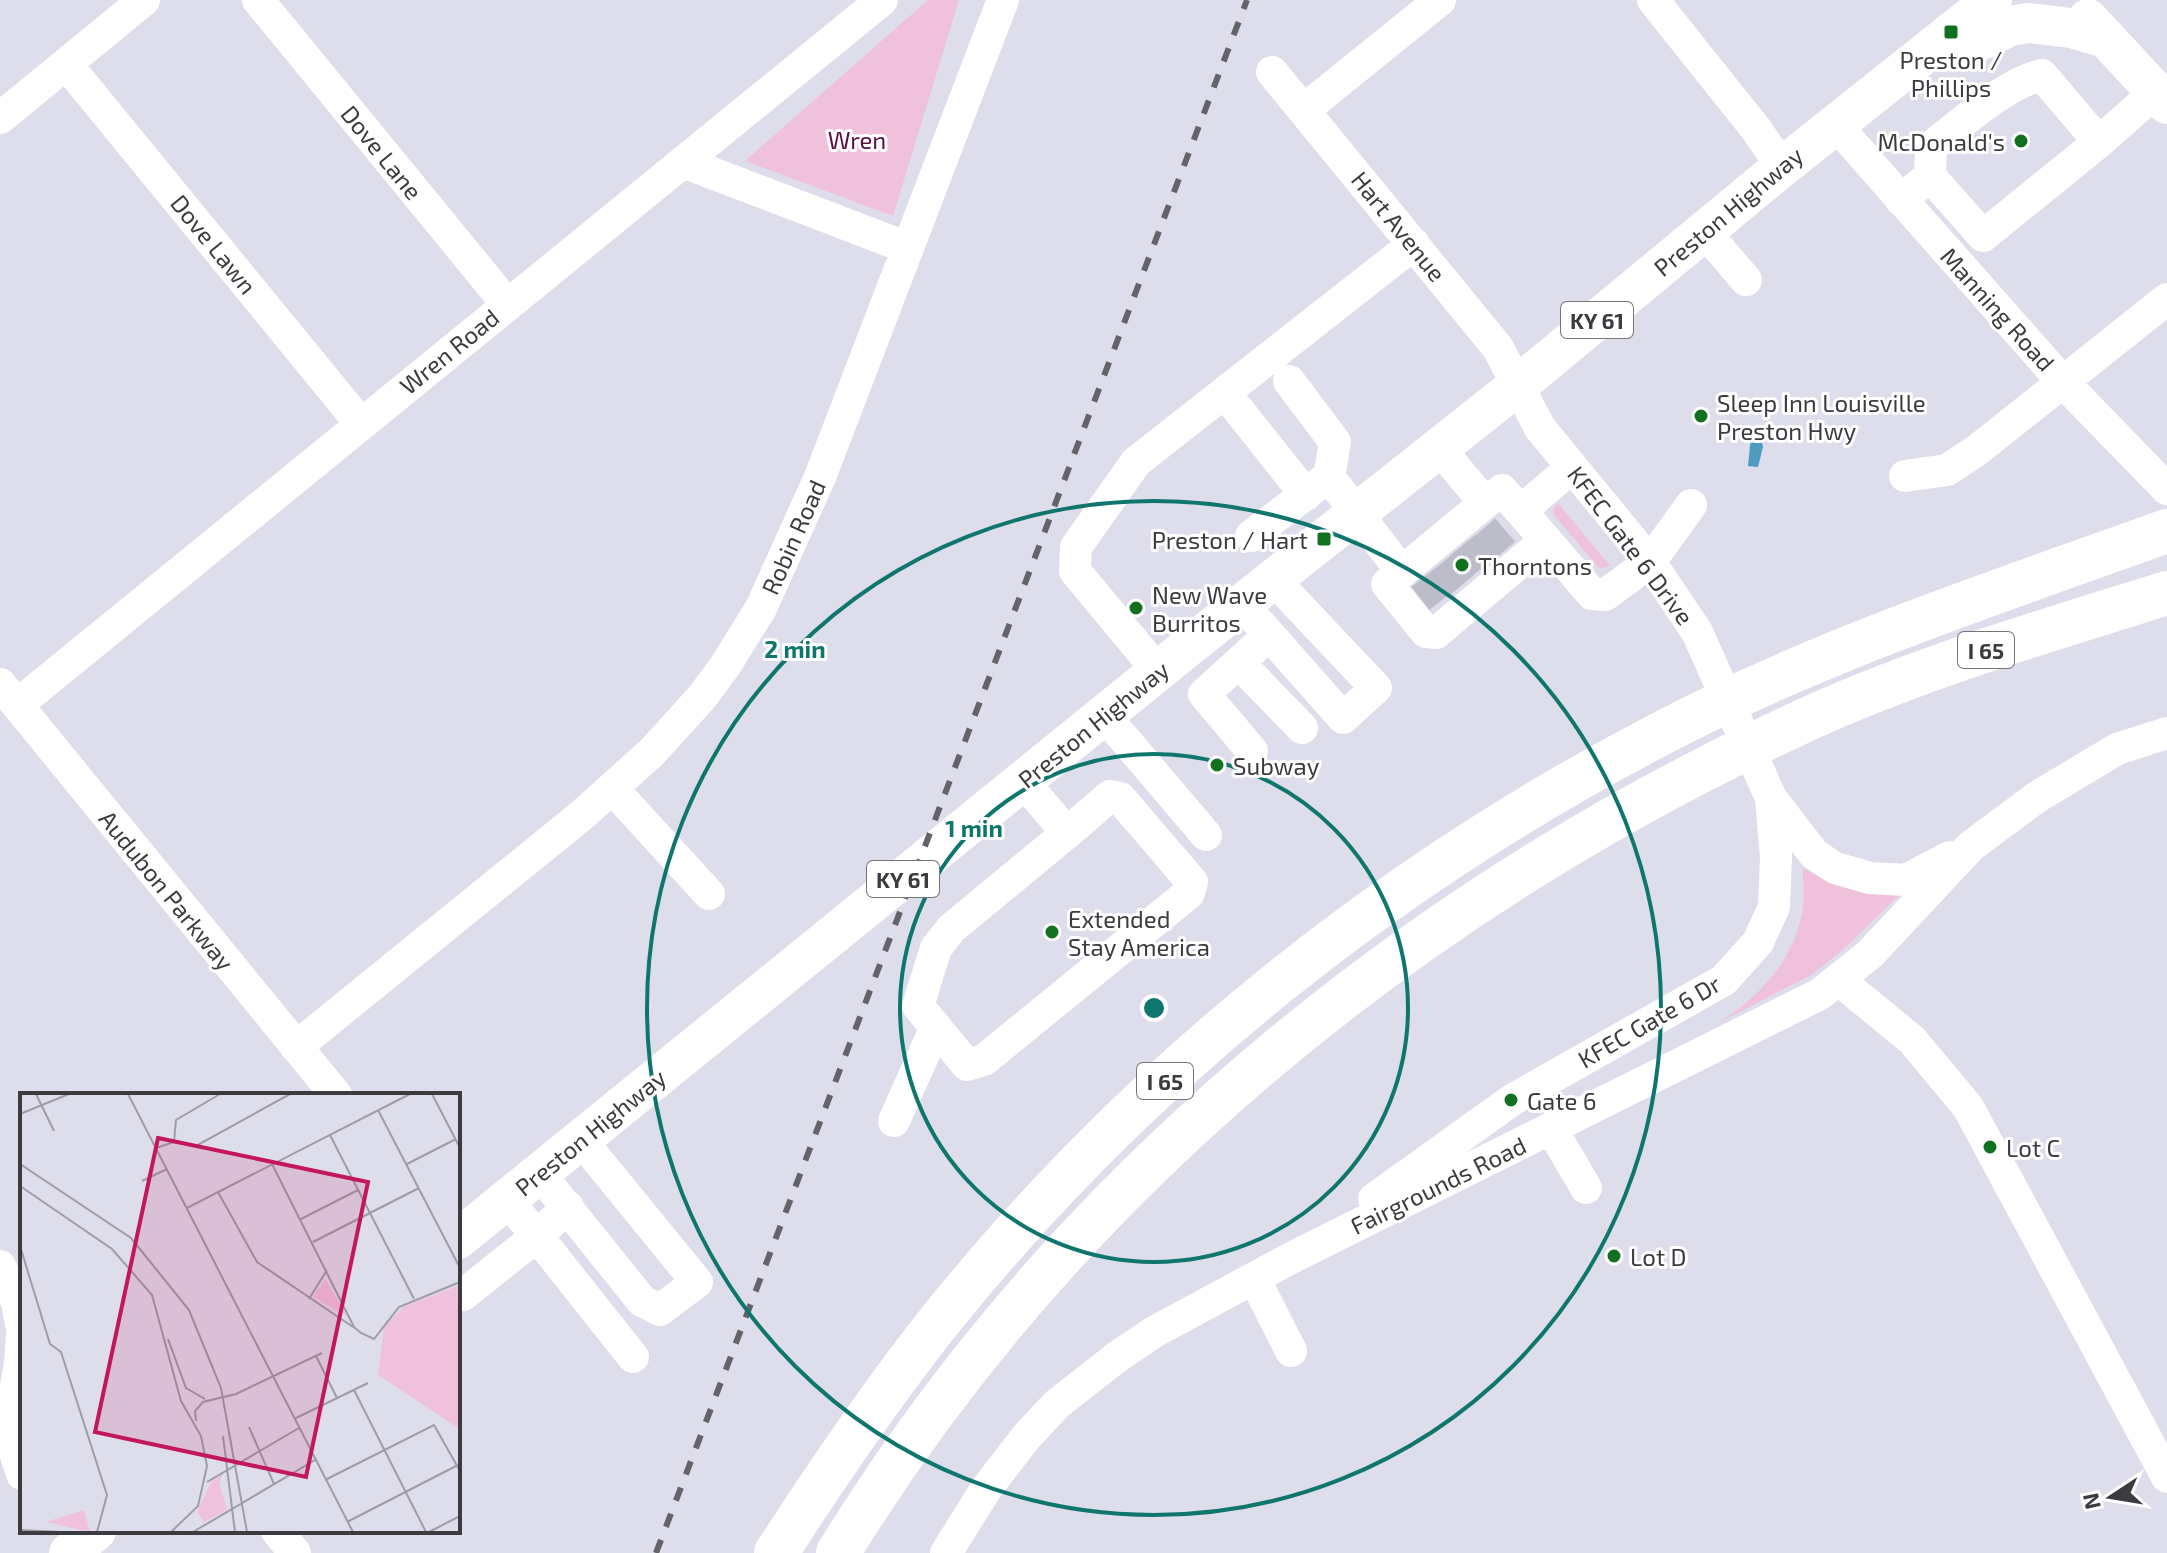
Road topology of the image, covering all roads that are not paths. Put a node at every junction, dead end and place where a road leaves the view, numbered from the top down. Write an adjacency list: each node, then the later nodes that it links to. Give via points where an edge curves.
1 (144, 0): 11 (street)
2 (258, 0): 29 (street, Dove Lane)
3 (882, 0): 18 (street, Wren Road)
4 (1003, 0): 25 (street, Robin Road)
5 (1440, 0): 14 (street)
6 (1653, 0): 19 (street)
7 (1992, 0): 10 (main road, Preston Highway / KY 61)
8 (2071, 0): 9 (main road)
9 (2106, 38): 10 (main road, via 2028,23); 13 (main road)
10 (1912, 63): 16 (main road, Preston Highway / KY 61)
11 (67, 65): 15 (street); 34 (street, Dove Lawn)
12 (1272, 72): 14 (street, Hart Avenue)
13 (2162, 98): 17 (street)
14 (1305, 109): 24 (street, Hart Avenue)
15 (0, 118)
16 (1835, 124): 19 (main road, Preston Highway / KY 61); 21 (street, Manning Road)
17 (2099, 142): 20 (street, via 2042,75 2020,81 1931,147); 23 (street)
18 (683, 162): 25 (street); 29 (street, Wren Road)
19 (1782, 167): 22 (main road, Preston Highway / KY 61)
20 (1930, 176): 21 (street); 23 (street)
21 (1901, 200): 26 (street, Manning Road)
22 (1704, 231): 27 (street); 32 (main road, Preston Highway / KY 61)
23 (1983, 236): 26 (street)
24 (1414, 244): 32 (street, Hart Avenue, via 1498,348); 33 (street)
25 (908, 248): 61 (street, Robin Road, via 820,477 761,608 702,697)
26 (1956, 262): 31 (street, Manning Road)
27 (1746, 280)
28 (2167, 299): 31 (street)
29 (507, 304): 34 (street, Wren Road)
30 (1289, 381): 38 (street, via 1335,442)
31 (2062, 381): 37 (street, via 1947,470); 39 (street, Manning Road)
32 (1517, 386): 35 (main road, Preston Highway / KY 61); 36 (street, KFEC Gate 6 Drive, via 1540,428)
33 (1225, 393): 38 (street); 53 (street, via 1136,462 1076,547 1075,571)
34 (361, 424): 55 (street, Wren Road)
35 (1439, 448): 42 (main road, Preston Highway / KY 61); 46 (street)
36 (1572, 467): 41 (street); 47 (street, KFEC Gate 6 Drive)
37 (1905, 476)
38 (1317, 486): 42 (street); 44 (street)
39 (2167, 489)
40 (1691, 505): 47 (street)
41 (1521, 511): 45 (street); 46 (street, via 1502,490)
42 (1358, 512): 46 (street); 48 (main road, Preston Highway / KY 61)
43 (2167, 531): 93 (highway, I 65, via 1790,672 1666,731 1536,802 1345,929 1172,1074 1060,1185 945,1314 833,1464)
44 (1251, 536)
45 (1546, 540): 46 (street); 47 (street, via 1592,594 1605,595)
46 (1461, 562)
47 (1650, 562): 62 (street, KFEC Gate 6 Drive, via 1697,632)
48 (1274, 580): 50 (main road, Preston Highway / KY 61); 51 (street, via 1376,688 1343,718)
49 (2167, 593): 94 (highway, I 65, via 1966,656 1809,719 1588,831 1397,956 1219,1101 1076,1241 922,1429)
50 (1243, 605): 51 (street); 52 (main road, Preston Highway / KY 61)
51 (1269, 635): 54 (street)
52 (1189, 646): 53 (main road, Preston Highway / KY 61); 54 (street)
53 (1158, 671): 56 (main road, Preston Highway / KY 61)
54 (1229, 671): 57 (street); 59 (street, via 1204,694)
55 (8, 695): 69 (street, Audubon Parkway)
56 (1104, 715): 60 (main road, Preston Highway / KY 61); 64 (street)
57 (1302, 728)
58 (2167, 733): 65 (street, Fairgrounds Road, via 2117,749 2037,797)
59 (1252, 751)
60 (1023, 781): 63 (street); 73 (main road, Preston Highway / KY 61)
61 (612, 788): 66 (street); 69 (street, Robin Road)
62 (1771, 798): 65 (street, via 1814,854 1835,868 1870,878 1906,880); 80 (street, KFEC Gate 6 Dr, via 1774,907 1758,942 1724,980 1512,1100)
63 (1067, 833): 68 (street, via 952,928 936,948 918,1006); 68 (street, via 1110,796 1120,798 1192,882 1189,893 984,1060 967,1065)
64 (1206, 835)
65 (1971, 846): 67 (street, Fairgrounds Road)
66 (709, 894)
67 (1839, 980): 72 (street, Fairgrounds Road); 90 (street, via 1912,1040 1968,1107)
68 (936, 1027): 71 (street)
69 (296, 1047): 70 (street, Audubon Parkway)
70 (334, 1093)
71 (894, 1121)
72 (1551, 1128): 75 (street); 80 (street, Fairgrounds Road)
73 (581, 1140): 74 (main road, Preston Highway / KY 61); 77 (street, via 697,1282 660,1310 642,1301)
74 (539, 1173): 76 (main road, Preston Highway / KY 61); 77 (street)
75 (1586, 1188)
76 (507, 1200): 78 (street); 79 (main road, Preston Highway / KY 61)
77 (568, 1207): 78 (street)
78 (537, 1236): 83 (street); 86 (street)
79 (460, 1237)
80 (1293, 1257): 82 (street, Fairgrounds Road)
81 (0, 1266): 84 (street)
82 (1254, 1278): 85 (street); 95 (street, Fairgrounds Road, via 1154,1332 1057,1404 986,1489)
83 (463, 1295)
84 (20, 1320)
85 (1291, 1351)
86 (633, 1357)
87 (20, 1363): 88 (street)
88 (10, 1429): 89 (street)
89 (20, 1466)
90 (2167, 1477)
91 (279, 1533): 92 (street)
92 (295, 1553)
93 (776, 1553)
94 (838, 1553)
95 (946, 1553)

